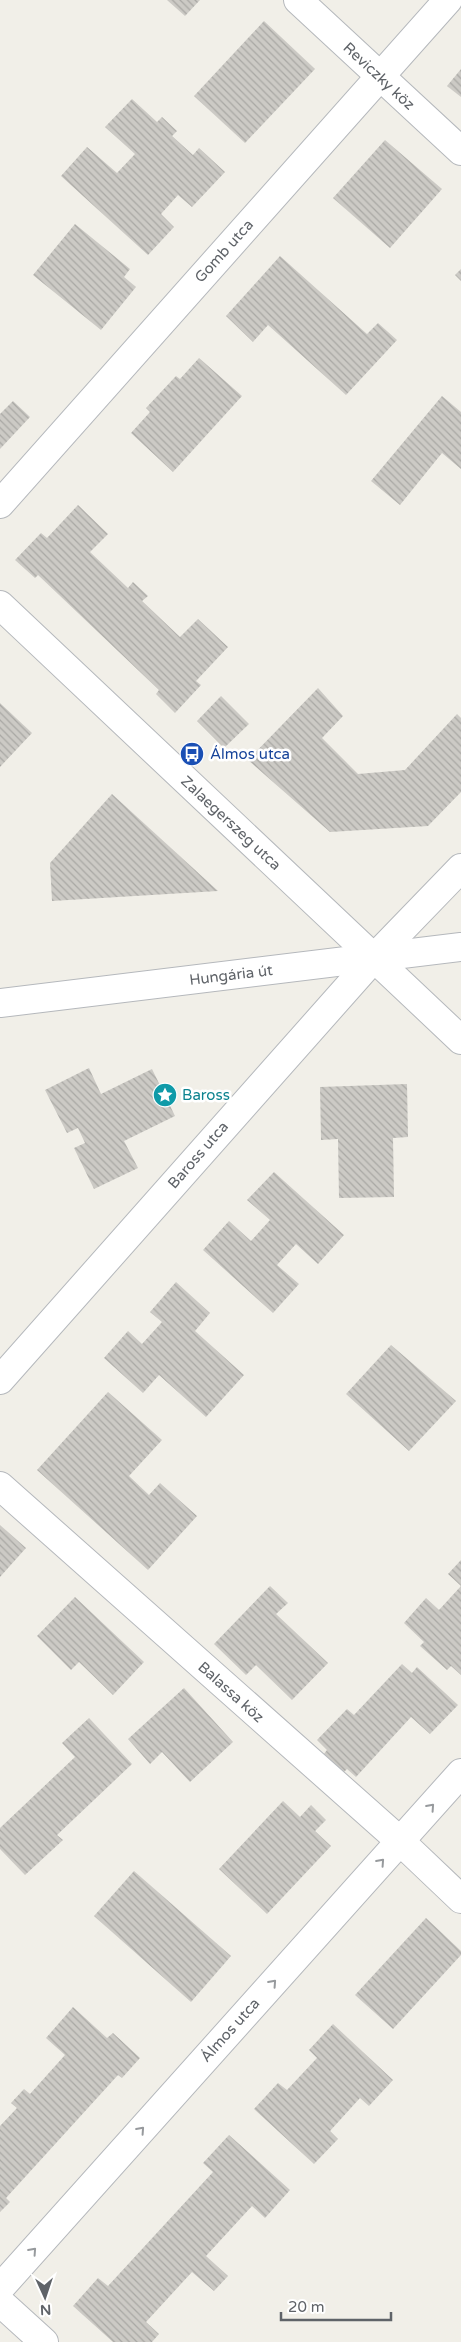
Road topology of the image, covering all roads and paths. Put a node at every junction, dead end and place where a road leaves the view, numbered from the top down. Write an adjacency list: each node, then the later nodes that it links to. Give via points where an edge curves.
1 (298, 0): 3 (street, Reviczky köz)
2 (448, 0): 3 (street, Gomb utca)
3 (380, 76): 4 (street, Reviczky köz); 5 (street, Gomb utca)
4 (461, 151)
5 (0, 504)
6 (0, 605): 9 (street, Zalaegerszeg utca)
7 (461, 868): 9 (street, Baross utca)
8 (461, 947): 9 (street, Hungária út)
9 (374, 958): 10 (street, Hungária út); 11 (street, Zalaegerszeg utca); 12 (street, Baross utca)
10 (0, 1003)
11 (461, 1040)
12 (0, 1380)
13 (0, 1486): 15 (street, Balassa köz)
14 (461, 1773): 15 (street, Álmos utca, one-way to 14)
15 (400, 1841): 16 (street, Balassa köz); 17 (street, Álmos utca, one-way to 15)
16 (461, 1899)
17 (0, 2288)
18 (0, 2302): 19 (street)
19 (44, 2342)

